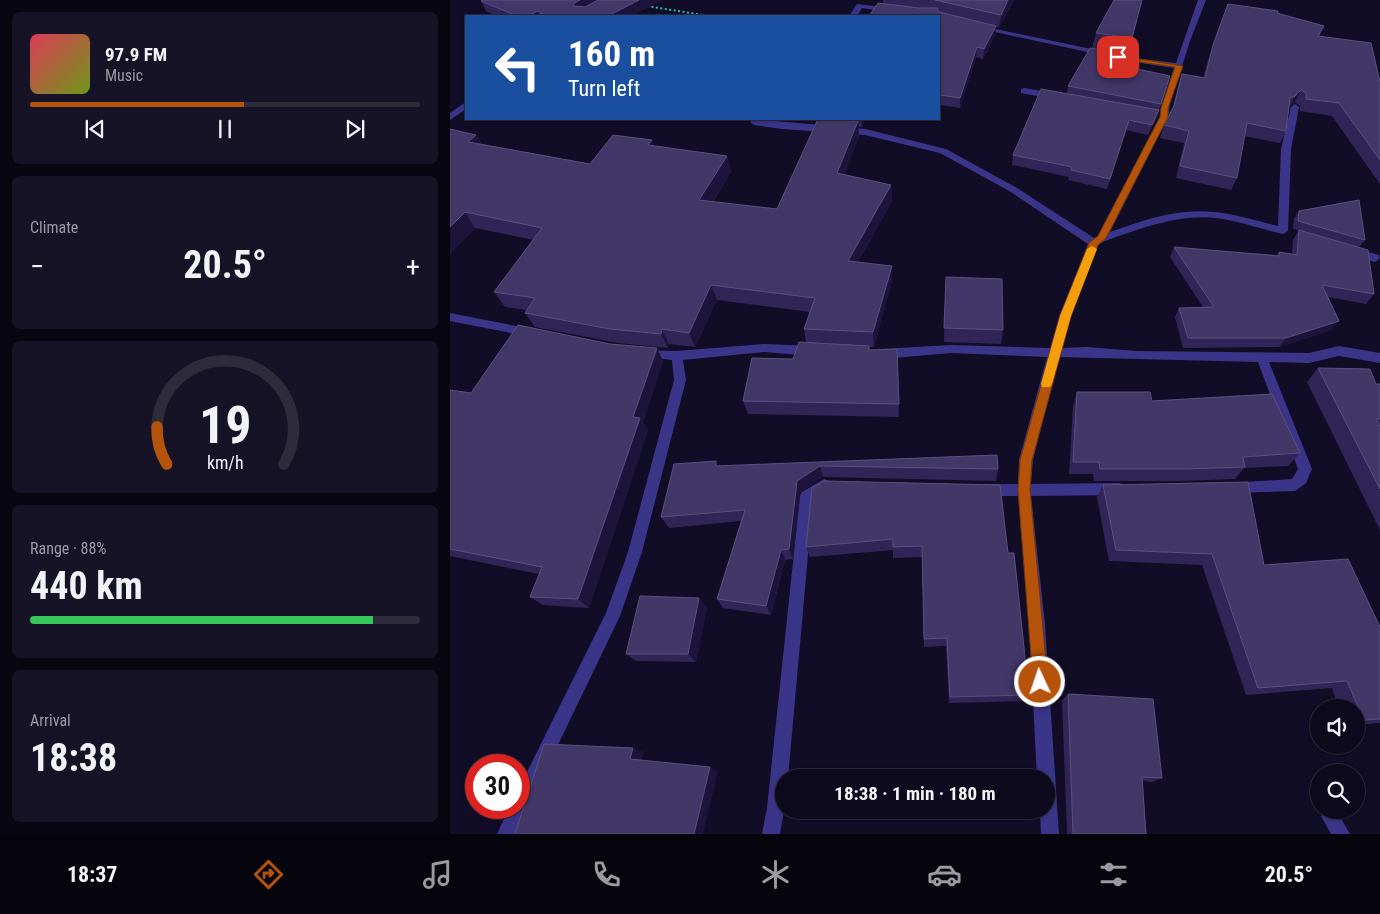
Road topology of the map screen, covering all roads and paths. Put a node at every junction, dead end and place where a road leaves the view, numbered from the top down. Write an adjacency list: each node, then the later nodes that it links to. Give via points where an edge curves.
1 (867, 0): 4 (street)
2 (1202, 0): 9 (street)
3 (646, 6): 6 (path)
4 (860, 6): 5 (street); 7 (street)
5 (899, 11)
6 (703, 15)
7 (854, 15)
8 (973, 26): 9 (street, via 1134,60)
9 (1179, 66): 16 (street, via 1164,108)
10 (1024, 91): 11 (street)
11 (1061, 98)
12 (465, 106): 14 (street)
13 (1295, 107): 16 (street, via 1286,149 1288,233 1216,215 1192,214 1161,218)
14 (450, 117)
15 (754, 122): 16 (street, via 865,132 943,151)
16 (1098, 241): 23 (street)
17 (1338, 247): 18 (street)
18 (1375, 258)
19 (450, 317): 20 (street)
20 (544, 336)
21 (628, 351): 25 (street)
22 (822, 351): 25 (street, via 764,348)
23 (1054, 353): 24 (street, via 951,349); 26 (street); 32 (street, via 1026,460)
24 (870, 354)
25 (678, 356): 34 (street, via 680,380 635,552 612,616)
26 (1262, 358): 27 (street, via 1309,358 1339,351); 29 (street, via 1305,469 1295,484)
27 (1380, 358)
28 (842, 485): 39 (street, via 824,485 807,496)
29 (1218, 488)
30 (1131, 489): 32 (street)
31 (971, 490): 32 (street)
32 (1024, 490): 33 (street, via 1037,624)
33 (1045, 769)
34 (530, 782)
35 (512, 819): 38 (street)
36 (1049, 819): 40 (street)
37 (1332, 819): 41 (street)
38 (506, 834)
39 (771, 834)
40 (1050, 834)
41 (1341, 834)

